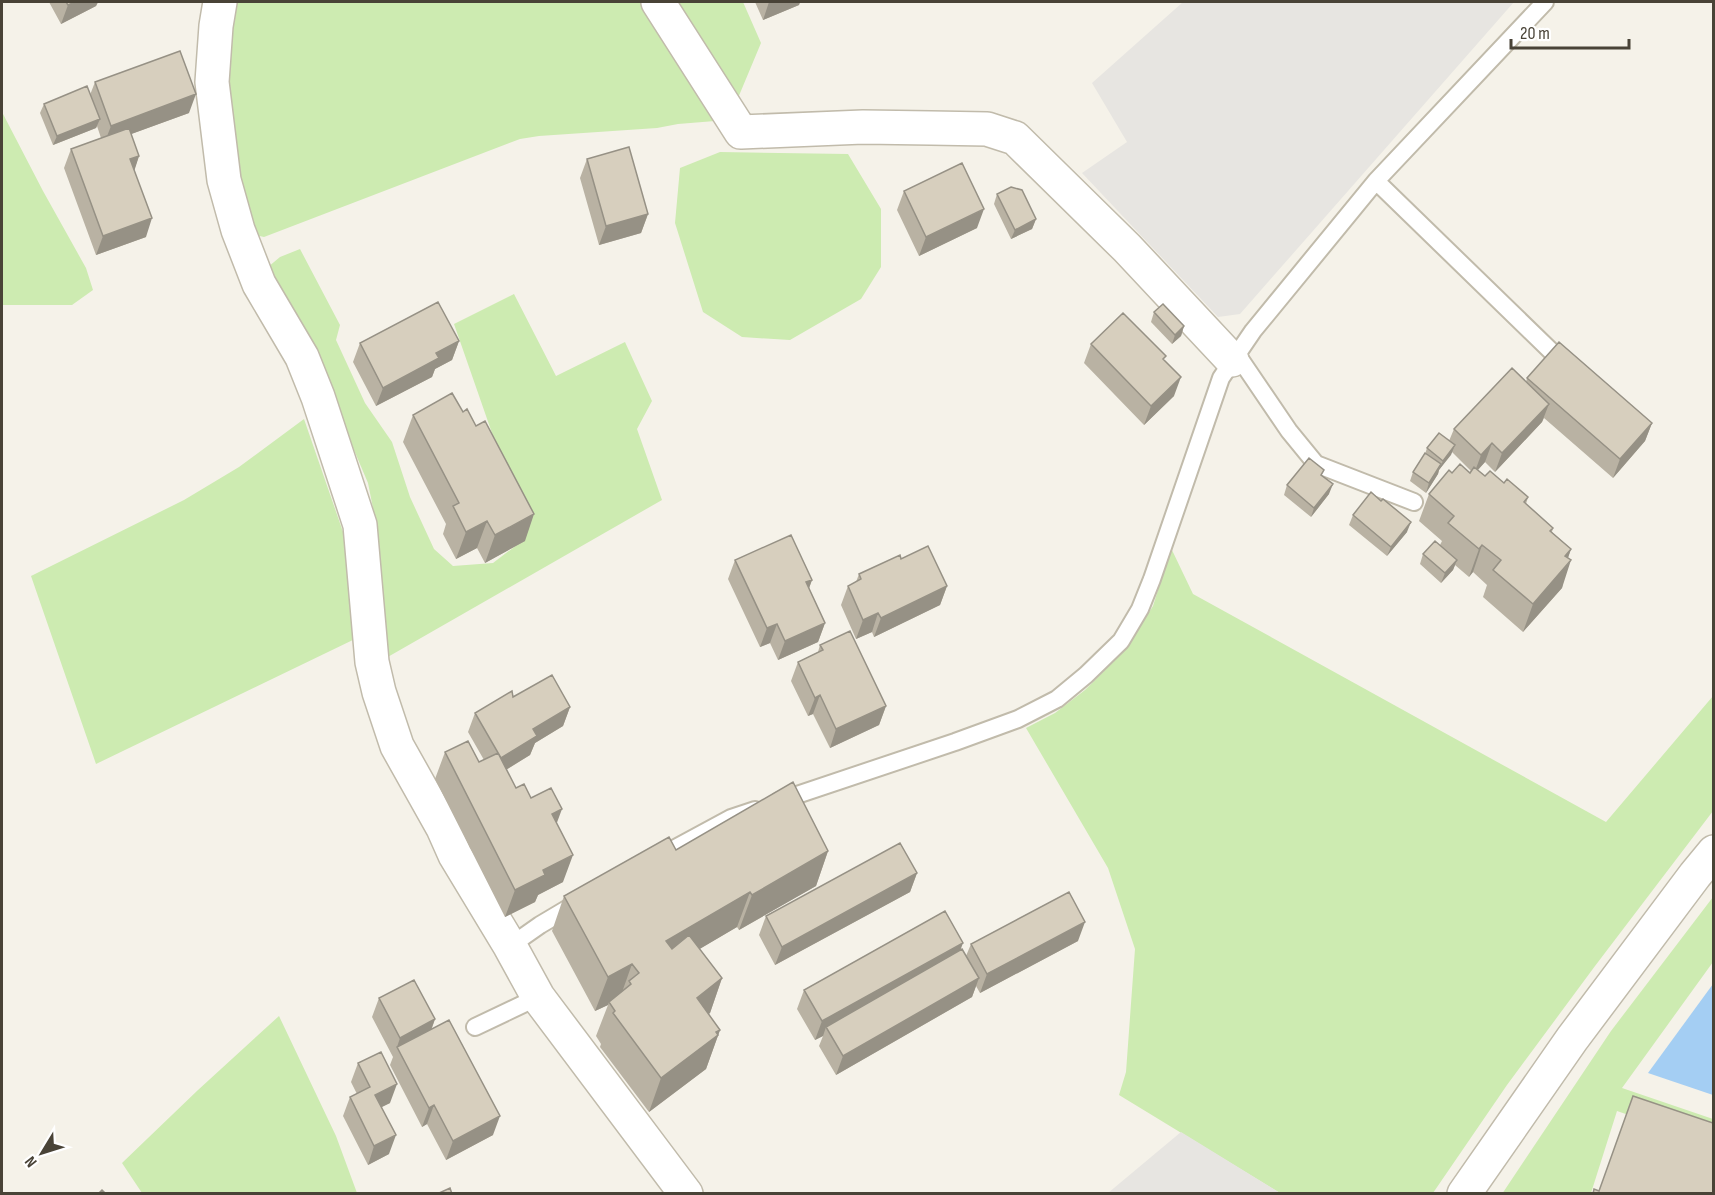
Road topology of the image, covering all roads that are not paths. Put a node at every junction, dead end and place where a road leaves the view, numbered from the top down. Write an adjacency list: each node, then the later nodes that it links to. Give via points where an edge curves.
1 (220, 2): 11 (street, via 212,82 224,180 259,284 302,357 314,387 357,514 372,662 379,692 397,746 455,855)
2 (658, 2): 6 (street, via 741,132 863,127 987,129 1015,138)
3 (1545, 2): 4 (lane)
4 (1376, 181): 5 (lane); 6 (lane)
5 (1552, 352)
6 (1234, 357): 7 (lane, via 1316,464); 9 (lane, via 1221,378 1140,609 1121,641 1086,675 1057,699 1018,719 730,818)
7 (1414, 502)
8 (1713, 852): 15 (street, via 1572,1039)
9 (643, 866)
10 (595, 893): 11 (lane)
11 (510, 946): 12 (street)
12 (538, 997): 13 (lane); 14 (street)
13 (475, 1027)
14 (686, 1194)
15 (1464, 1194)

